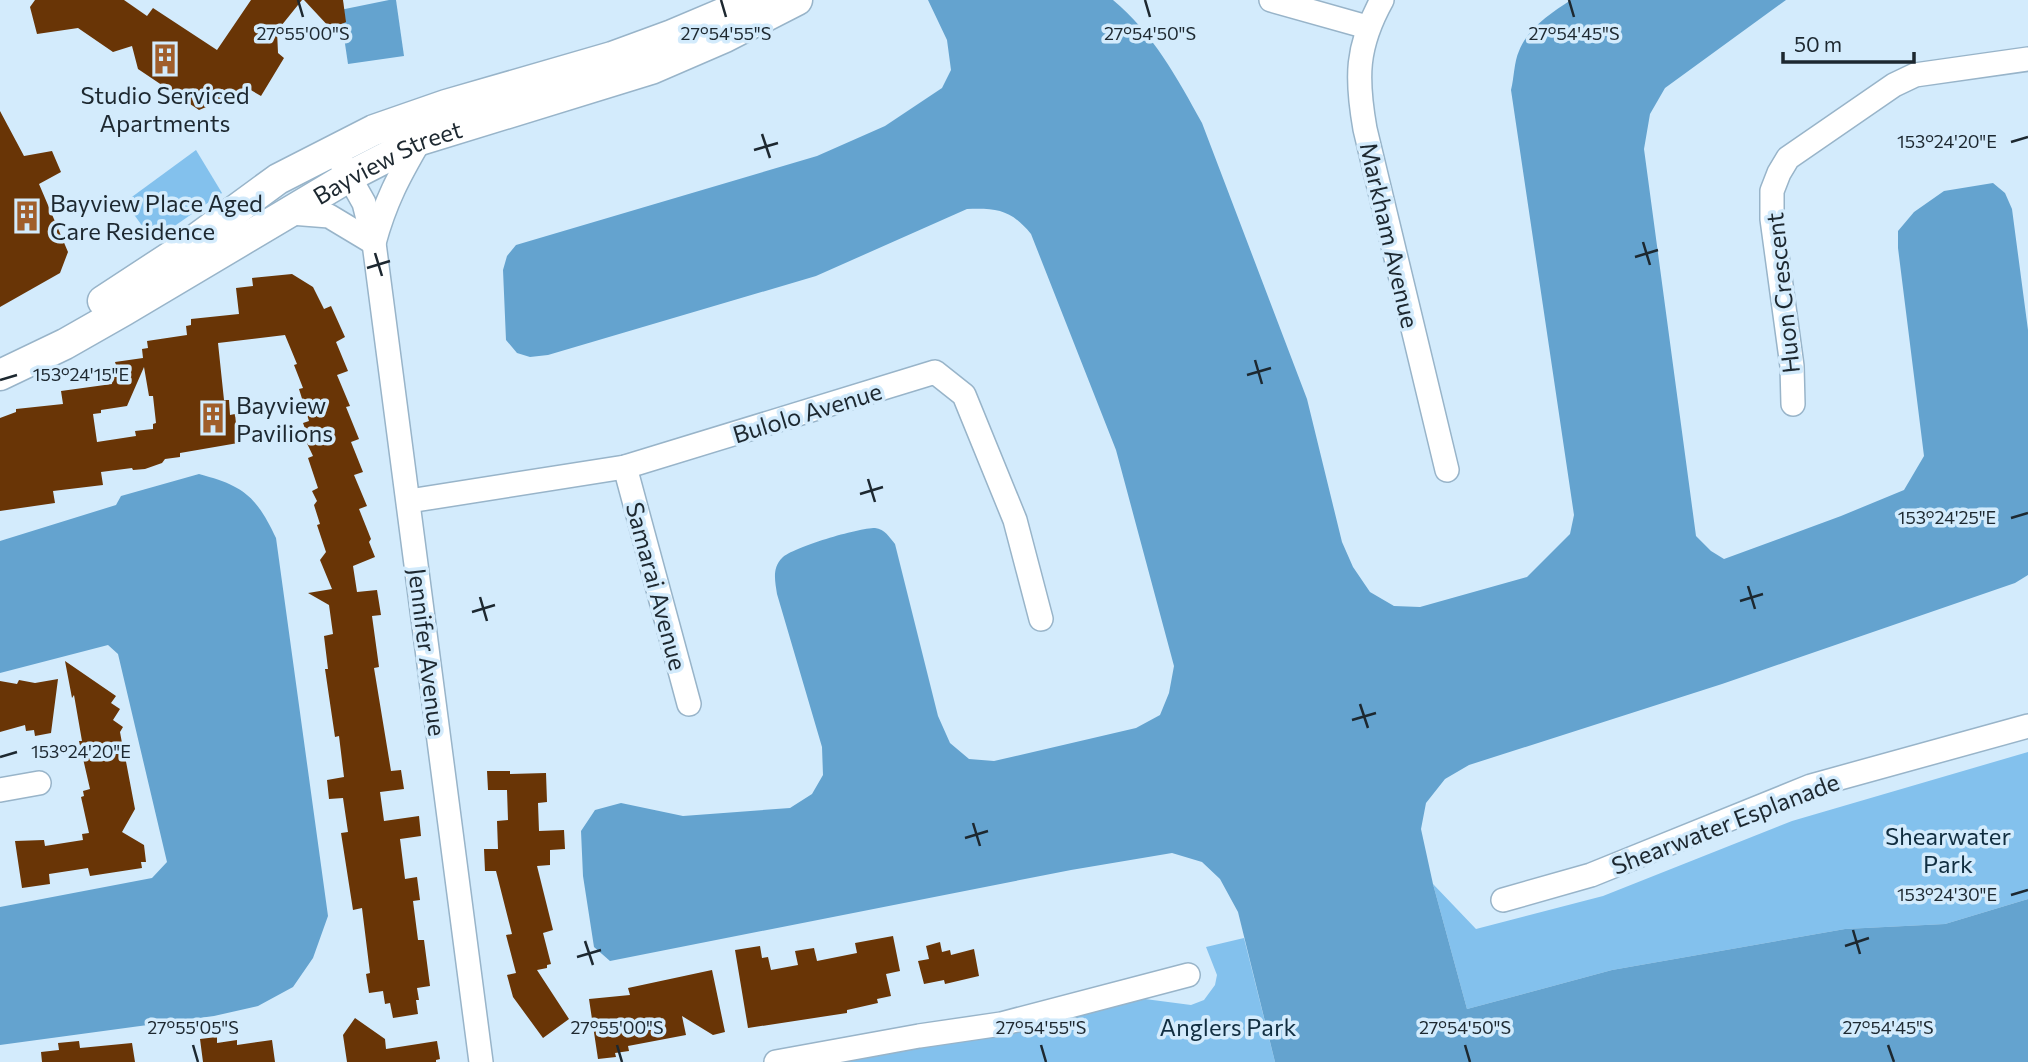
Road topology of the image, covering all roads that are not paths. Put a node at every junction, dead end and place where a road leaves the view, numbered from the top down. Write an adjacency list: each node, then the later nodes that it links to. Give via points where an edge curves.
1 (755, 0): 5 (main road, Bayview Street)
2 (797, 0): 5 (main road, Bayview Street)
3 (1271, 0): 6 (street)
4 (1382, 0): 6 (street, Markham Avenue)
5 (720, 27): 8 (main road, Bayview Street, via 651,69); 9 (main road, Bayview Street, via 409,118)
6 (1367, 27): 18 (street, Markham Avenue, via 1359,91 1365,130)
7 (2028, 58): 16 (street, Huon Crescent, via 1915,75 1788,158 1772,191 1772,219)
8 (420, 140): 10 (main road, Bayview Street); 13 (street, Jennifer Avenue, via 382,210)
9 (334, 149): 10 (street, Jennifer Avenue); 12 (main road, Bayview Street, via 278,179)
10 (350, 176): 11 (main road, Bayview Street); 13 (street, Jennifer Avenue, via 364,203)
11 (291, 213): 12 (main road, Bayview Street); 13 (street, via 329,216)
12 (217, 239): 14 (main road, Bayview Street, via 78,318); 15 (main road, Bayview Street, via 65,344)
13 (374, 243): 19 (street, Jennifer Avenue)
14 (0, 355)
15 (0, 375)
16 (1793, 404)
17 (625, 467): 19 (street, Bulolo Avenue); 20 (street, Bulolo Avenue, via 934,372 964,395 1015,520); 21 (street, Samarai Avenue)
18 (1447, 470)
19 (409, 501): 27 (street, Jennifer Avenue)
20 (1041, 619)
21 (689, 704)
22 (2028, 726): 25 (street, Shearwater Esplanade, via 1811,786 1591,875)
23 (39, 783): 24 (street)
24 (0, 790)
25 (1503, 900)
26 (1188, 975): 28 (street, via 1001,1024)
27 (481, 1062)
28 (776, 1062)

